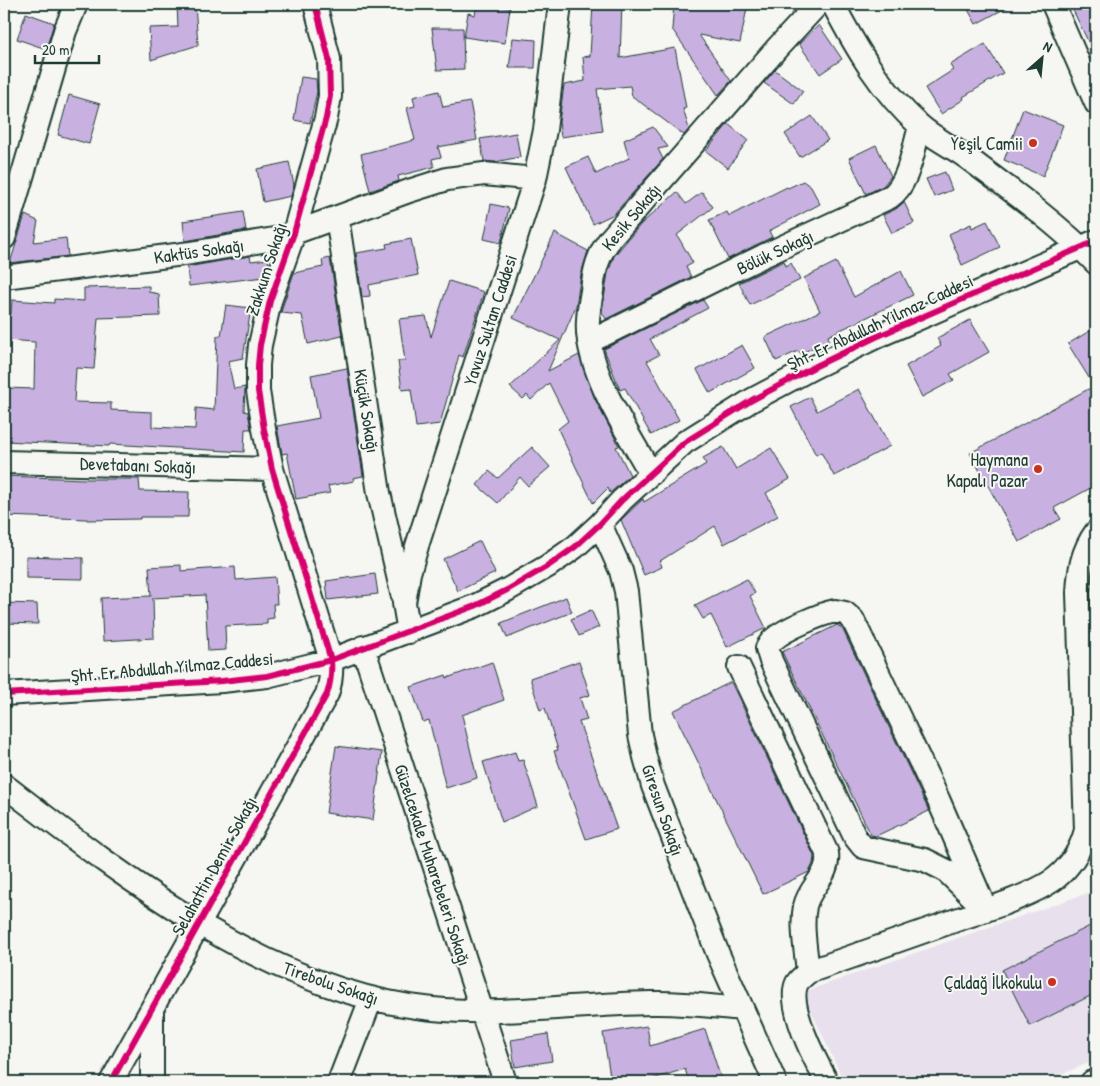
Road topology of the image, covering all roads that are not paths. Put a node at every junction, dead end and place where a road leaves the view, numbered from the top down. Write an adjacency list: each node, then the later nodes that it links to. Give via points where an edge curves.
1 (76, 4): 12 (street, via 65,31)
2 (314, 4): 11 (street, Zakkum Sokağı, via 329,59 330,96)
3 (560, 4): 9 (street, Yavuz Sultan Caddesi, via 545,130)
4 (818, 4): 15 (street, Kesik Sokağı, via 602,249 593,280)
5 (833, 4): 8 (street, via 866,63 888,93)
6 (1053, 4): 7 (street)
7 (1096, 103)
8 (920, 127): 13 (street, via 968,158); 15 (street, Bölük Sokağı, via 903,184 890,197)
9 (535, 179): 10 (street, Kaktüs Sokağı, via 484,174 447,179); 21 (street, Yavuz Sultan Caddesi, via 417,546)
10 (337, 217): 11 (street, Kaktüs Sokağı); 21 (street, Küçük Sokağı, via 379,492)
11 (294, 233): 14 (street, Kaktüs Sokağı, via 264,242 200,252); 17 (street, Zakkum Sokağı, via 270,301 258,365 258,391)
12 (4, 238)
13 (1091, 250): 18 (street, Şht. Er Abdullah Yilmaz Caddesi, via 946,306 814,367 706,427)
14 (4, 277)
15 (589, 342): 18 (street, Kesik Sokağı, via 606,390)
16 (4, 462): 17 (street, Devetabanı Sokağı)
17 (272, 469): 24 (street, Zakkum Sokağı)
18 (651, 474): 19 (street, Şht. Er Abdullah Yilmaz Caddesi)
19 (600, 524): 22 (street, Şht. Er Abdullah Yilmaz Caddesi, via 575,547 507,590); 33 (street, Giresun Sokağı, via 621,571 626,591 638,720 645,757 687,876)
20 (1096, 532): 28 (street, via 1084,553 1078,593 1086,830 1071,864 1056,878)
21 (404, 603): 22 (street, Yavuz Sultan Caddesi)
22 (409, 632): 23 (street, Şht. Er Abdullah Yilmaz Caddesi)
23 (363, 648): 24 (street, Şht. Er Abdullah Yilmaz Caddesi); 34 (street, Güzelcekale Muharebeleri Sokağı)
24 (331, 660): 26 (street, Şht. Er Abdullah Yilmaz Caddesi, via 266,676 222,681); 29 (street, Selahattin Demir Sokağı, via 332,673 327,694)
25 (739, 667): 30 (street, via 826,853 825,873 810,893 806,906)
26 (4, 694)
27 (4, 785): 29 (street, Tirebolu Sokağı, via 111,865)
28 (986, 910): 28 (street, via 853,620 845,613 835,611 822,614 773,639 767,648 771,661 855,837 863,847 925,860 945,870); 30 (street)
29 (199, 924): 31 (street, Tirebolu Sokağı, via 311,980); 32 (street, Selahattin Demir Sokağı)
30 (808, 972): 41 (street, via 797,982 794,993 796,1009 804,1035)
31 (371, 999): 34 (street, Tirebolu Sokağı, via 432,1009); 38 (street)
32 (152, 1008): 36 (street, Selahattin Demir Sokağı); 37 (street)
33 (742, 1009): 34 (street, Tirebolu Sokağı, via 651,1003); 40 (street, Giresun Sokağı)
34 (480, 1011): 39 (street, Güzelcekale Muharebeleri Sokağı)
35 (1096, 1081): 42 (street)
36 (111, 1082)
37 (152, 1082)
38 (339, 1082)
39 (505, 1082)
40 (775, 1082)
41 (827, 1082)
42 (1092, 1082)

